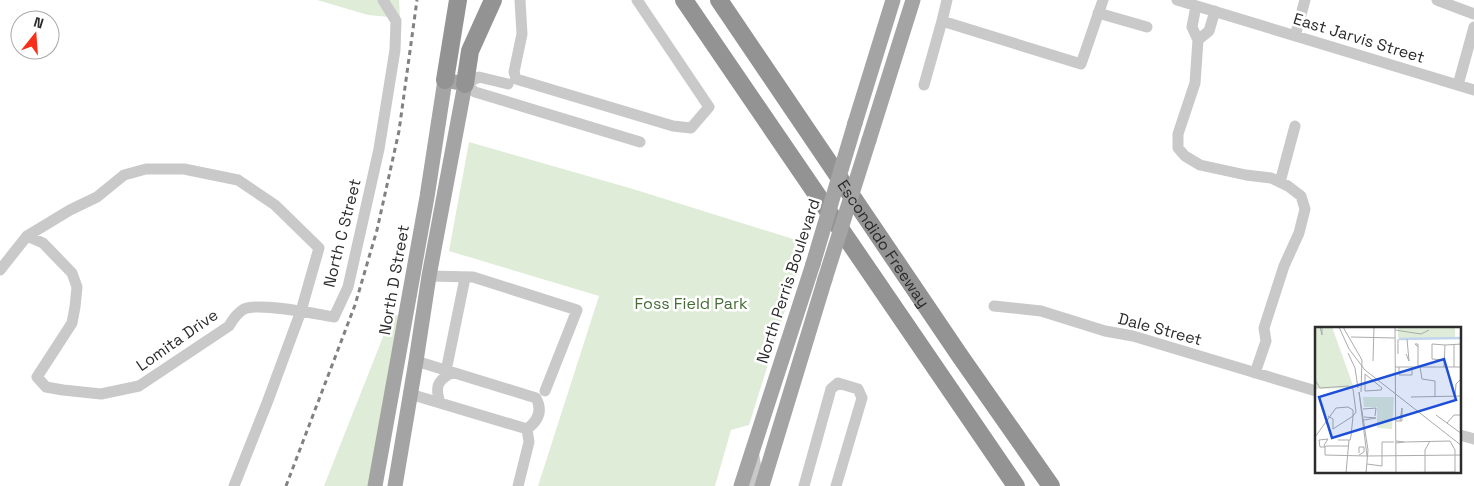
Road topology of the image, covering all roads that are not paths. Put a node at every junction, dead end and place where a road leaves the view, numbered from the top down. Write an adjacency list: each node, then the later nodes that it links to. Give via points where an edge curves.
1 (383, 0): 40 (street, North C Street, via 396,21 395,50 379,149 348,287 334,318)
2 (458, 0): 24 (highway)
3 (493, 0): 26 (highway, via 470,51)
4 (520, 0): 25 (street, via 522,34)
5 (637, 0): 25 (street, via 709,107 691,128 673,126)
6 (684, 0): 61 (highway, Escondido Freeway)
7 (719, 0): 62 (highway, Escondido Freeway)
8 (893, 0): 51 (main road, North Perris Boulevard, bridge, via 813,264)
9 (913, 0): 58 (main road, bridge)
10 (947, 0): 19 (street)
11 (1102, 0): 17 (street)
12 (1177, 0): 15 (street, East Jarvis Street)
13 (1305, 0): 22 (street)
14 (1437, 0): 18 (street)
15 (1196, 6): 16 (street, East Jarvis Street); 23 (street, via 1192,28)
16 (1215, 11): 22 (street, East Jarvis Street); 23 (street, via 1209,30)
17 (1098, 13): 19 (street, via 1081,64); 20 (street)
18 (1474, 14)
19 (942, 21): 27 (street)
20 (1147, 27)
21 (1474, 27): 28 (street)
22 (1295, 36): 28 (street, East Jarvis Street)
23 (1198, 40): 33 (street, via 1195,83 1178,134 1178,148 1200,164)
24 (445, 80): 26 (main road); 36 (main road, North D Street)
25 (512, 82): 26 (street, via 479,77); 30 (street)
26 (465, 84): 30 (street, via 475,92); 37 (main road, North D Street)
27 (924, 85)
28 (1458, 85): 29 (street, East Jarvis Street)
29 (1474, 90)
30 (503, 100): 32 (street)
31 (1295, 126): 33 (street)
32 (640, 142)
33 (1280, 182): 43 (street, via 1301,196 1305,209 1264,328 1266,342)
34 (26, 236): 35 (street); 40 (street, via 97,197 124,175 146,169 184,169 238,180 276,205 318,248); 40 (street, Lomita Drive, via 43,243 72,273 77,287 72,323 37,377 46,387 101,394 139,386 229,326 237,313 246,308)
35 (0, 270)
36 (413, 275): 37 (main road); 53 (main road, North D Street)
37 (429, 276): 38 (street); 41 (main road, North D Street)
38 (465, 278): 42 (street); 44 (street, via 577,310)
39 (994, 306): 43 (street, Dale Street, via 1041,312)
40 (301, 311): 52 (street)
41 (416, 361): 42 (street); 46 (main road, North D Street)
42 (449, 372): 47 (street, via 438,386); 48 (street, via 536,398 540,405 539,413 535,423)
43 (1255, 372): 45 (street, Dale Street)
44 (545, 391)
45 (1315, 391)
46 (410, 394): 47 (street); 54 (main road, North D Street)
47 (440, 403): 48 (street)
48 (527, 429): 55 (street, via 529,442)
49 (1462, 435): 50 (street)
50 (1474, 439)
51 (752, 449): 56 (main road, North Perris Boulevard); 57 (street, via 756,468)
52 (234, 486)
53 (375, 486)
54 (395, 486)
55 (518, 486)
56 (741, 486)
57 (751, 486)
58 (762, 486)
59 (804, 486): 60 (street, via 831,390 838,383 858,389 862,398)
60 (836, 486)
61 (1016, 486)
62 (1051, 486)

